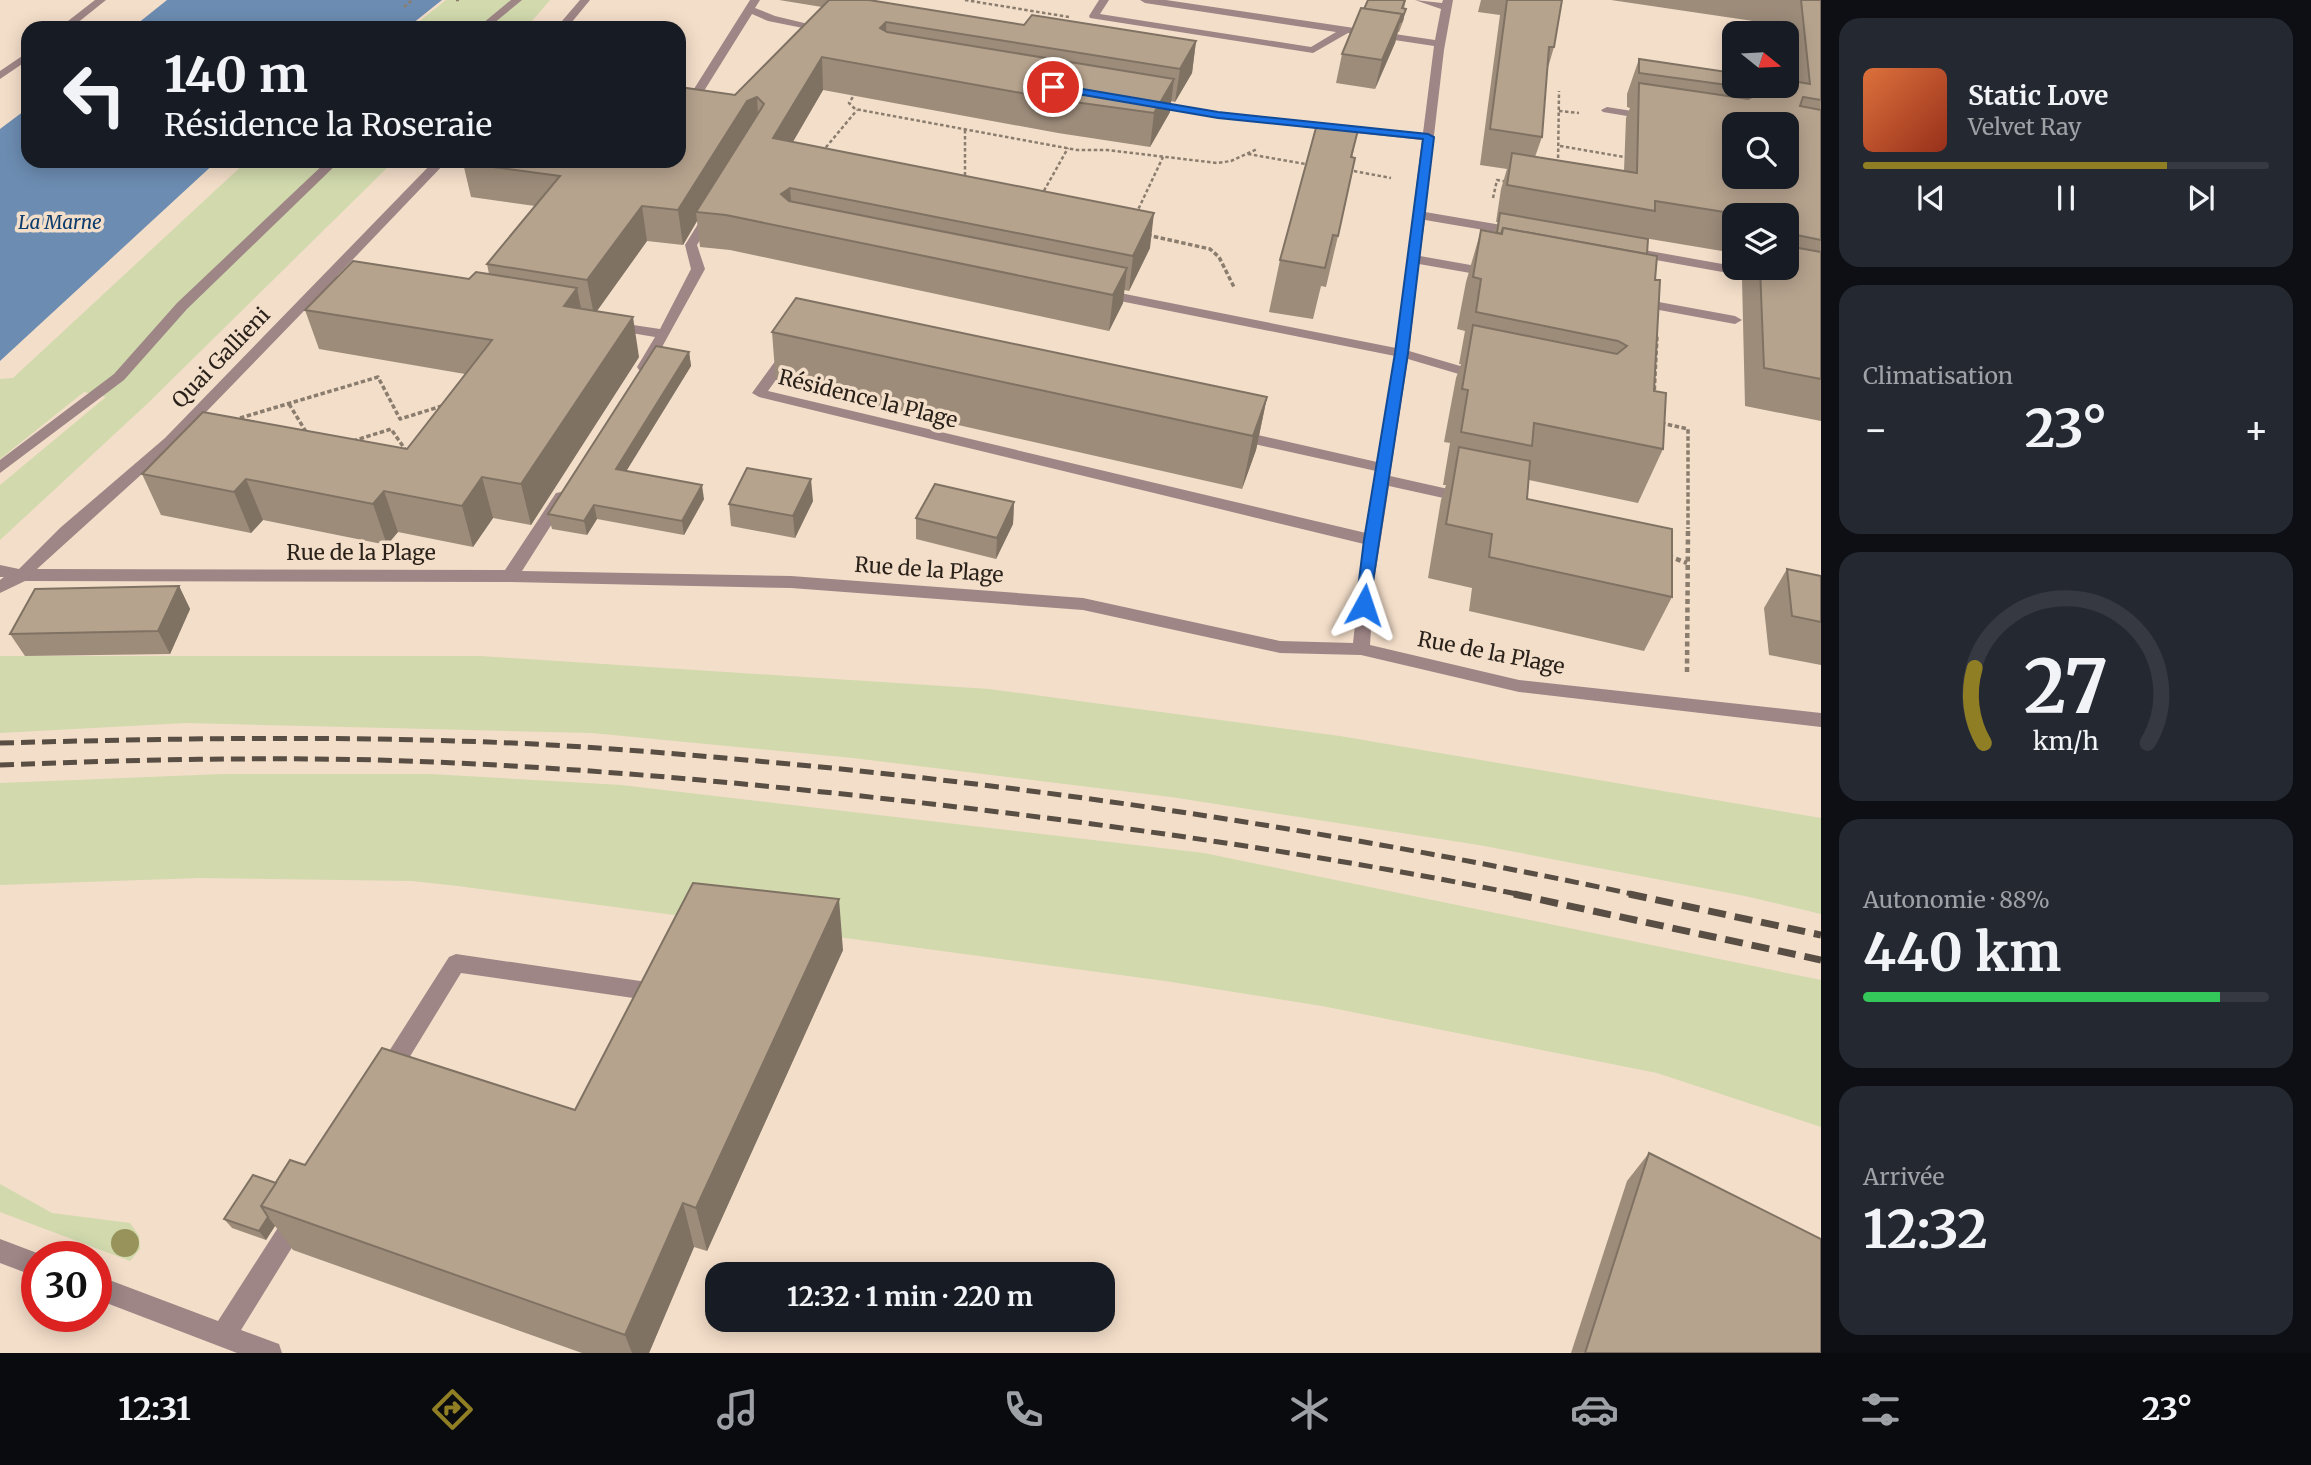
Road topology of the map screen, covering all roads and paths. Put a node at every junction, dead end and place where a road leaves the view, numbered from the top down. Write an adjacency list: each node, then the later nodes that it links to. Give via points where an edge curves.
1 (101, 0): 13 (street)
2 (412, 0): 11 (path)
3 (517, 0): 14 (street)
4 (585, 0): 15 (street)
5 (965, 0): 12 (path, via 1073,18)
6 (1104, 0): 12 (street)
7 (1145, 0): 16 (street)
8 (1419, 0): 10 (street)
9 (752, 4): 17 (street, via 772,19 820,28); 24 (street, via 693,100)
10 (1447, 4): 18 (street)
11 (404, 7)
12 (1094, 16): 16 (street, via 1313,50)
13 (73, 21)
14 (491, 21)
15 (567, 21)
16 (1346, 30): 18 (street)
17 (812, 38)
18 (1440, 44): 30 (street)
19 (21, 60): 20 (street)
20 (0, 76)
21 (860, 88): 25 (path, via 849,103)
22 (1559, 92): 31 (path)
23 (1135, 101): 28 (street)
24 (714, 108)
25 (857, 110): 29 (path); 35 (path)
26 (1606, 110): 27 (street)
27 (1658, 118)
28 (1308, 125): 30 (street); 33 (path)
29 (965, 130): 32 (path); 44 (path, via 966,178)
30 (1428, 137): 42 (street)
31 (1560, 146): 36 (path); 40 (path)
32 (1068, 148): 34 (path); 46 (path)
33 (1247, 154): 34 (path, via 1217,163); 37 (path)
34 (1163, 157): 50 (path)
35 (817, 158)
36 (1640, 159)
37 (1313, 165)
38 (327, 168): 82 (street, via 182,306 119,377)
39 (434, 168): 58 (street, Quai Gallieni)
40 (1557, 168)
41 (1339, 169): 42 (path)
42 (1423, 183): 49 (street)
43 (1515, 183): 51 (path, via 1497,180)
44 (958, 187)
45 (1030, 191): 46 (path)
46 (1043, 193): 48 (path)
47 (718, 201): 66 (street, via 691,245 698,269)
48 (1038, 203)
49 (1419, 215): 51 (street); 55 (street)
50 (1132, 222)
51 (1488, 226): 53 (street)
52 (1140, 233): 65 (path, via 1210,249 1219,257)
53 (1528, 234)
54 (1621, 250): 56 (street)
55 (1413, 259): 57 (street); 68 (street)
56 (1722, 268)
57 (1501, 275)
58 (327, 278): 59 (street); 76 (street, Quai Gallieni)
59 (377, 286)
60 (1089, 290): 65 (street)
61 (1619, 299): 62 (street)
62 (1659, 307): 63 (street); 73 (path)
63 (1735, 320)
64 (596, 323): 66 (street)
65 (1251, 324): 68 (street)
66 (664, 334): 70 (street)
67 (799, 337): 86 (street, Résidence la Plage, via 759,393)
68 (1402, 353): 69 (street); 83 (street)
69 (1489, 378)
70 (635, 380)
71 (449, 403): 74 (path)
72 (289, 404): 74 (path, via 378,377); 76 (path, via 229,421); 79 (path)
73 (1653, 408)
74 (400, 419): 77 (path)
75 (1653, 421): 88 (path, via 1688,429)
76 (184, 425): 90 (street, Quai Gallieni)
77 (391, 429): 80 (path); 81 (path)
78 (1217, 431): 83 (street)
79 (312, 443)
80 (342, 445)
81 (410, 457)
82 (0, 468)
83 (1382, 473): 85 (street); 86 (street)
84 (569, 484): 91 (street)
85 (1479, 501)
86 (1371, 540): 93 (street)
87 (1661, 554): 88 (path)
88 (1687, 563): 94 (path)
89 (0, 571): 90 (street, Rue de la Plage)
90 (22, 575): 91 (street, Rue de la Plage); 92 (street)
91 (510, 576): 93 (street, Rue de la Plage, via 791,582 1083,604 1280,647)
92 (0, 587)
93 (1361, 649): 95 (street, Rue de la Plage, via 1519,686)
94 (1687, 673)
95 (1821, 720)
96 (648, 991): 97 (street, via 456,963)
97 (377, 1090)
98 (305, 1205): 102 (street)
99 (0, 1251): 100 (street)
100 (21, 1259)
101 (112, 1293): 102 (street)
102 (223, 1335): 103 (street)
103 (270, 1353)

